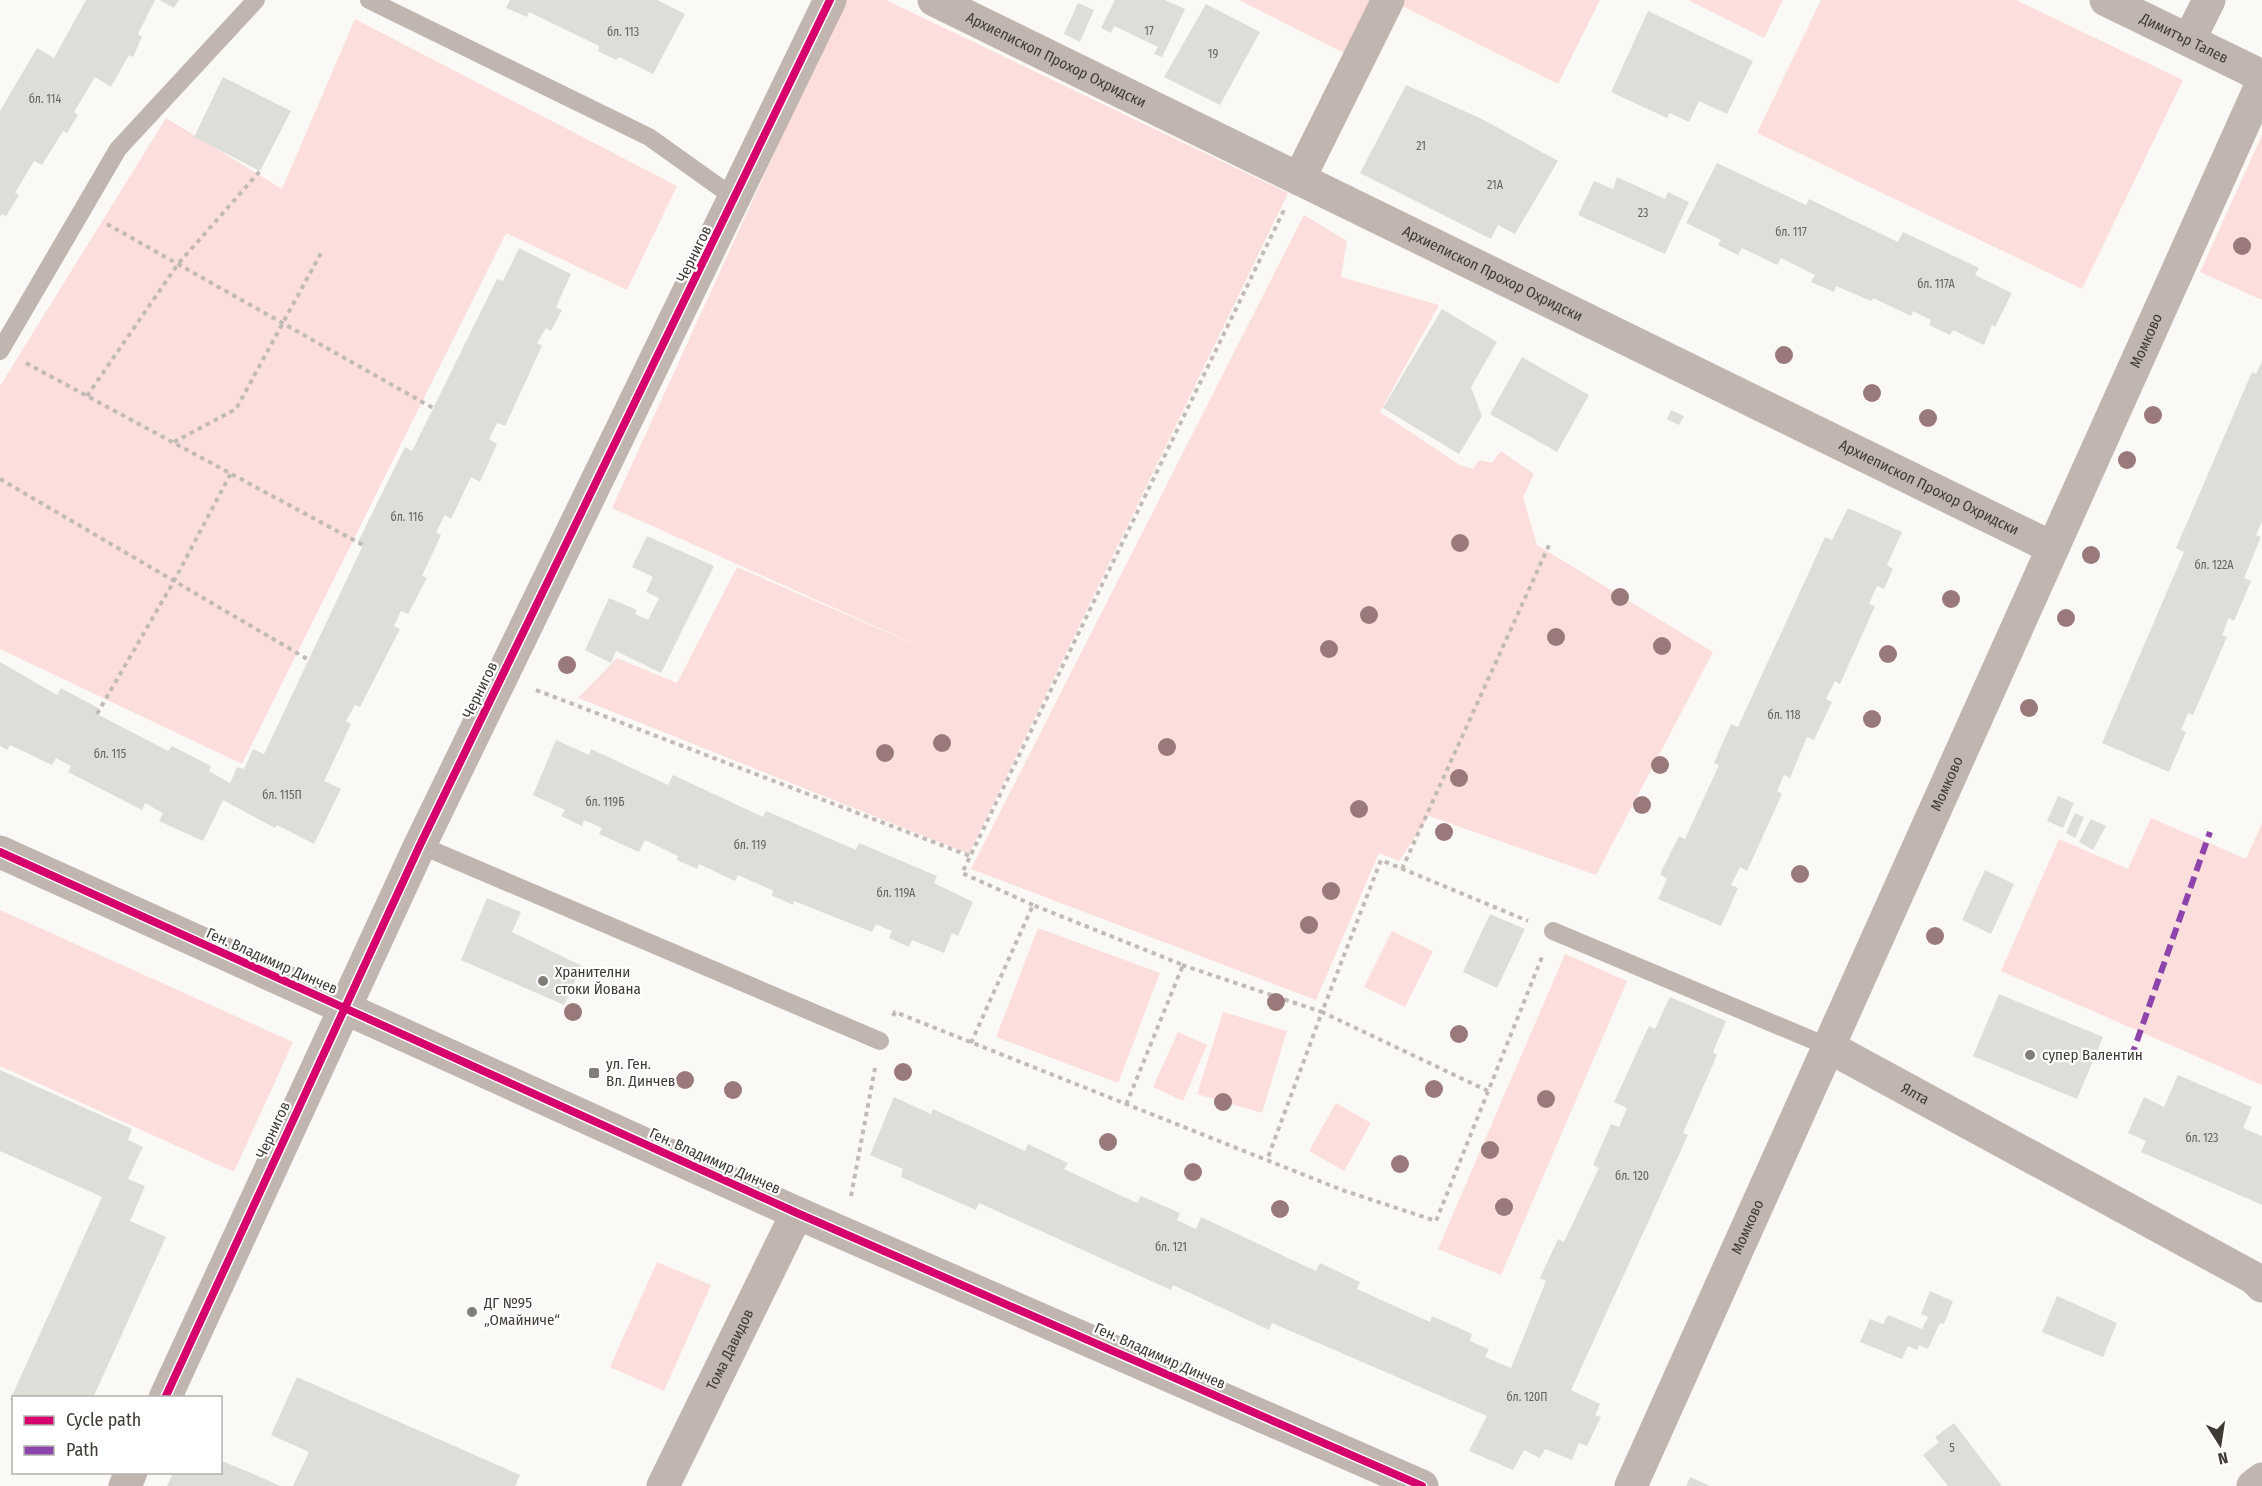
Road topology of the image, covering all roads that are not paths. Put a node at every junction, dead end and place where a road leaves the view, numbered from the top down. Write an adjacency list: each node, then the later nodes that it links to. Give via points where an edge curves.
1 (256, 0): 13 (lane, via 118,149)
2 (369, 0): 12 (lane, via 649,137)
3 (830, 0): 12 (street, Чернигов)
4 (934, 0): 11 (street, Архиепископ Прохор Охридски)
5 (1388, 0): 11 (street)
6 (2106, 0): 8 (street, Димитър Талев)
7 (2209, 0): 8 (street)
8 (2189, 40): 9 (street, Димитър Талев)
9 (2262, 76)
10 (2262, 83): 14 (street, Момково)
11 (1299, 179): 14 (street, Архиепископ Прохор Охридски)
12 (736, 198): 15 (street, Чернигов)
13 (1, 350)
14 (2053, 548): 20 (street, Момково)
15 (420, 845): 18 (street, Чернигов); 19 (lane)
16 (0, 852): 18 (street, Ген. Владимир Динчев)
17 (1553, 931): 20 (lane, Ялта)
18 (344, 1008): 21 (street, Ген. Владимир Динчев); 23 (street, Чернигов)
19 (880, 1041)
20 (1829, 1047): 22 (street, Ялта, via 2254,1278); 27 (street, Момково)
21 (797, 1213): 25 (street, Тома Давидов); 26 (street, Ген. Владимир Динчев)
22 (2262, 1286)
23 (166, 1396)
24 (2262, 1479): 28 (street)
25 (663, 1486)
26 (1422, 1486)
27 (1631, 1486)
28 (2253, 1486)

